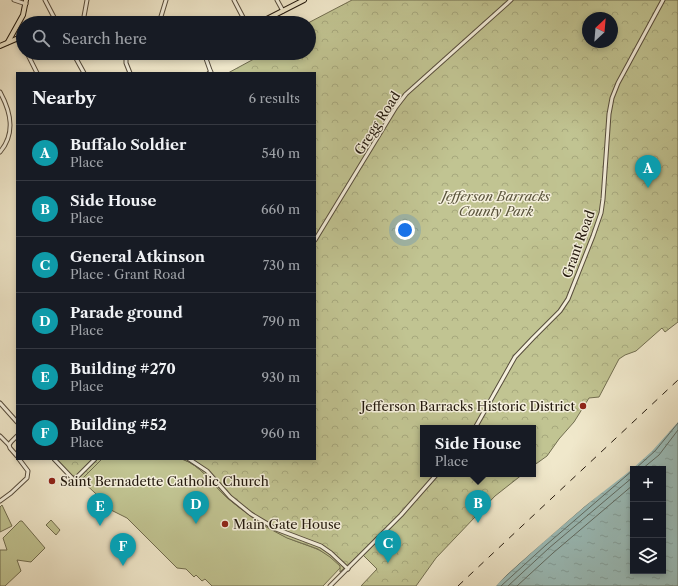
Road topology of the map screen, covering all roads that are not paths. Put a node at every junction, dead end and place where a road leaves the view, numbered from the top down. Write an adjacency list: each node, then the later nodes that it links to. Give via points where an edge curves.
1 (14, 0): 10 (street)
2 (45, 0): 13 (street)
3 (87, 0): 14 (street)
4 (166, 0): 15 (street)
5 (234, 0): 16 (street)
6 (277, 0): 11 (street)
7 (304, 0): 11 (main road)
8 (510, 0): 32 (street, Gregg Road, via 406,94)
9 (663, 0): 35 (street, Grant Road, via 612,98 601,213 572,289 562,308 515,357)
10 (26, 2): 12 (main road)
11 (283, 11): 17 (main road)
12 (22, 16)
13 (53, 16)
14 (84, 16)
15 (161, 16)
16 (242, 16)
17 (273, 16)
18 (16, 28): 20 (main road)
19 (16, 39): 20 (main road)
20 (8, 42): 21 (main road)
21 (0, 46)
22 (31, 60): 26 (street)
23 (77, 60): 27 (street)
24 (126, 60): 28 (street)
25 (206, 60): 29 (street)
26 (37, 72)
27 (83, 72)
28 (130, 72)
29 (210, 72)
30 (0, 92): 31 (street, via 10,115 10,125 8,140)
31 (0, 152)
32 (316, 238)
33 (0, 403): 34 (street)
34 (16, 421)
35 (477, 425)
36 (0, 436): 38 (street)
37 (16, 437): 38 (street)
38 (9, 445): 39 (street)
39 (16, 455)
40 (20, 460): 45 (street, via 27,468 28,478)
41 (55, 460): 42 (street, via 74,480)
42 (94, 460)
43 (190, 460): 46 (street, via 207,471 230,497 251,514 276,529 321,546)
44 (434, 477): 46 (street)
45 (0, 501)
46 (348, 568): 47 (street)
47 (330, 586)

